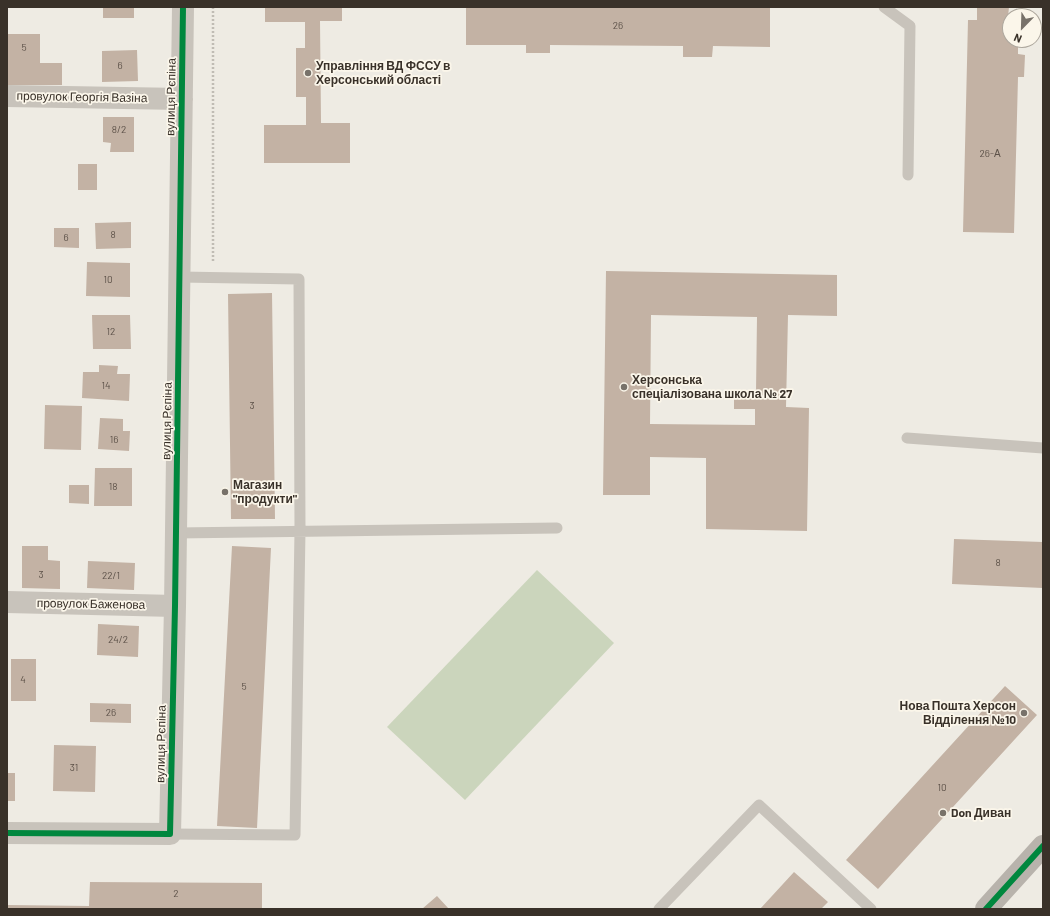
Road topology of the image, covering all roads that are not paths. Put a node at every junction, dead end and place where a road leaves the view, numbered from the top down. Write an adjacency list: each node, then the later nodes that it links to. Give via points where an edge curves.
1 (183, 7): 4 (street, вулиця Рєпіна)
2 (884, 7): 5 (lane, via 910,26)
3 (7, 96): 4 (street, провулок Георгія Вазіна)
4 (182, 99): 6 (street, вулиця Рєпіна)
5 (908, 175)
6 (180, 278): 10 (lane, via 299,279); 11 (street, вулиця Рєпіна)
7 (907, 438): 8 (lane)
8 (1043, 448)
9 (557, 528): 10 (lane)
10 (300, 531): 11 (lane); 15 (lane, via 295,835)
11 (176, 533): 13 (street, вулиця Рєпіна)
12 (7, 602): 13 (street, провулок Баженова)
13 (175, 606): 15 (street, вулиця Рєпіна)
14 (7, 833): 15 (street)
15 (170, 834)
16 (1043, 846): 19 (street)
17 (867, 908): 18 (lane, via 759,805)
18 (659, 909)
19 (986, 909)

